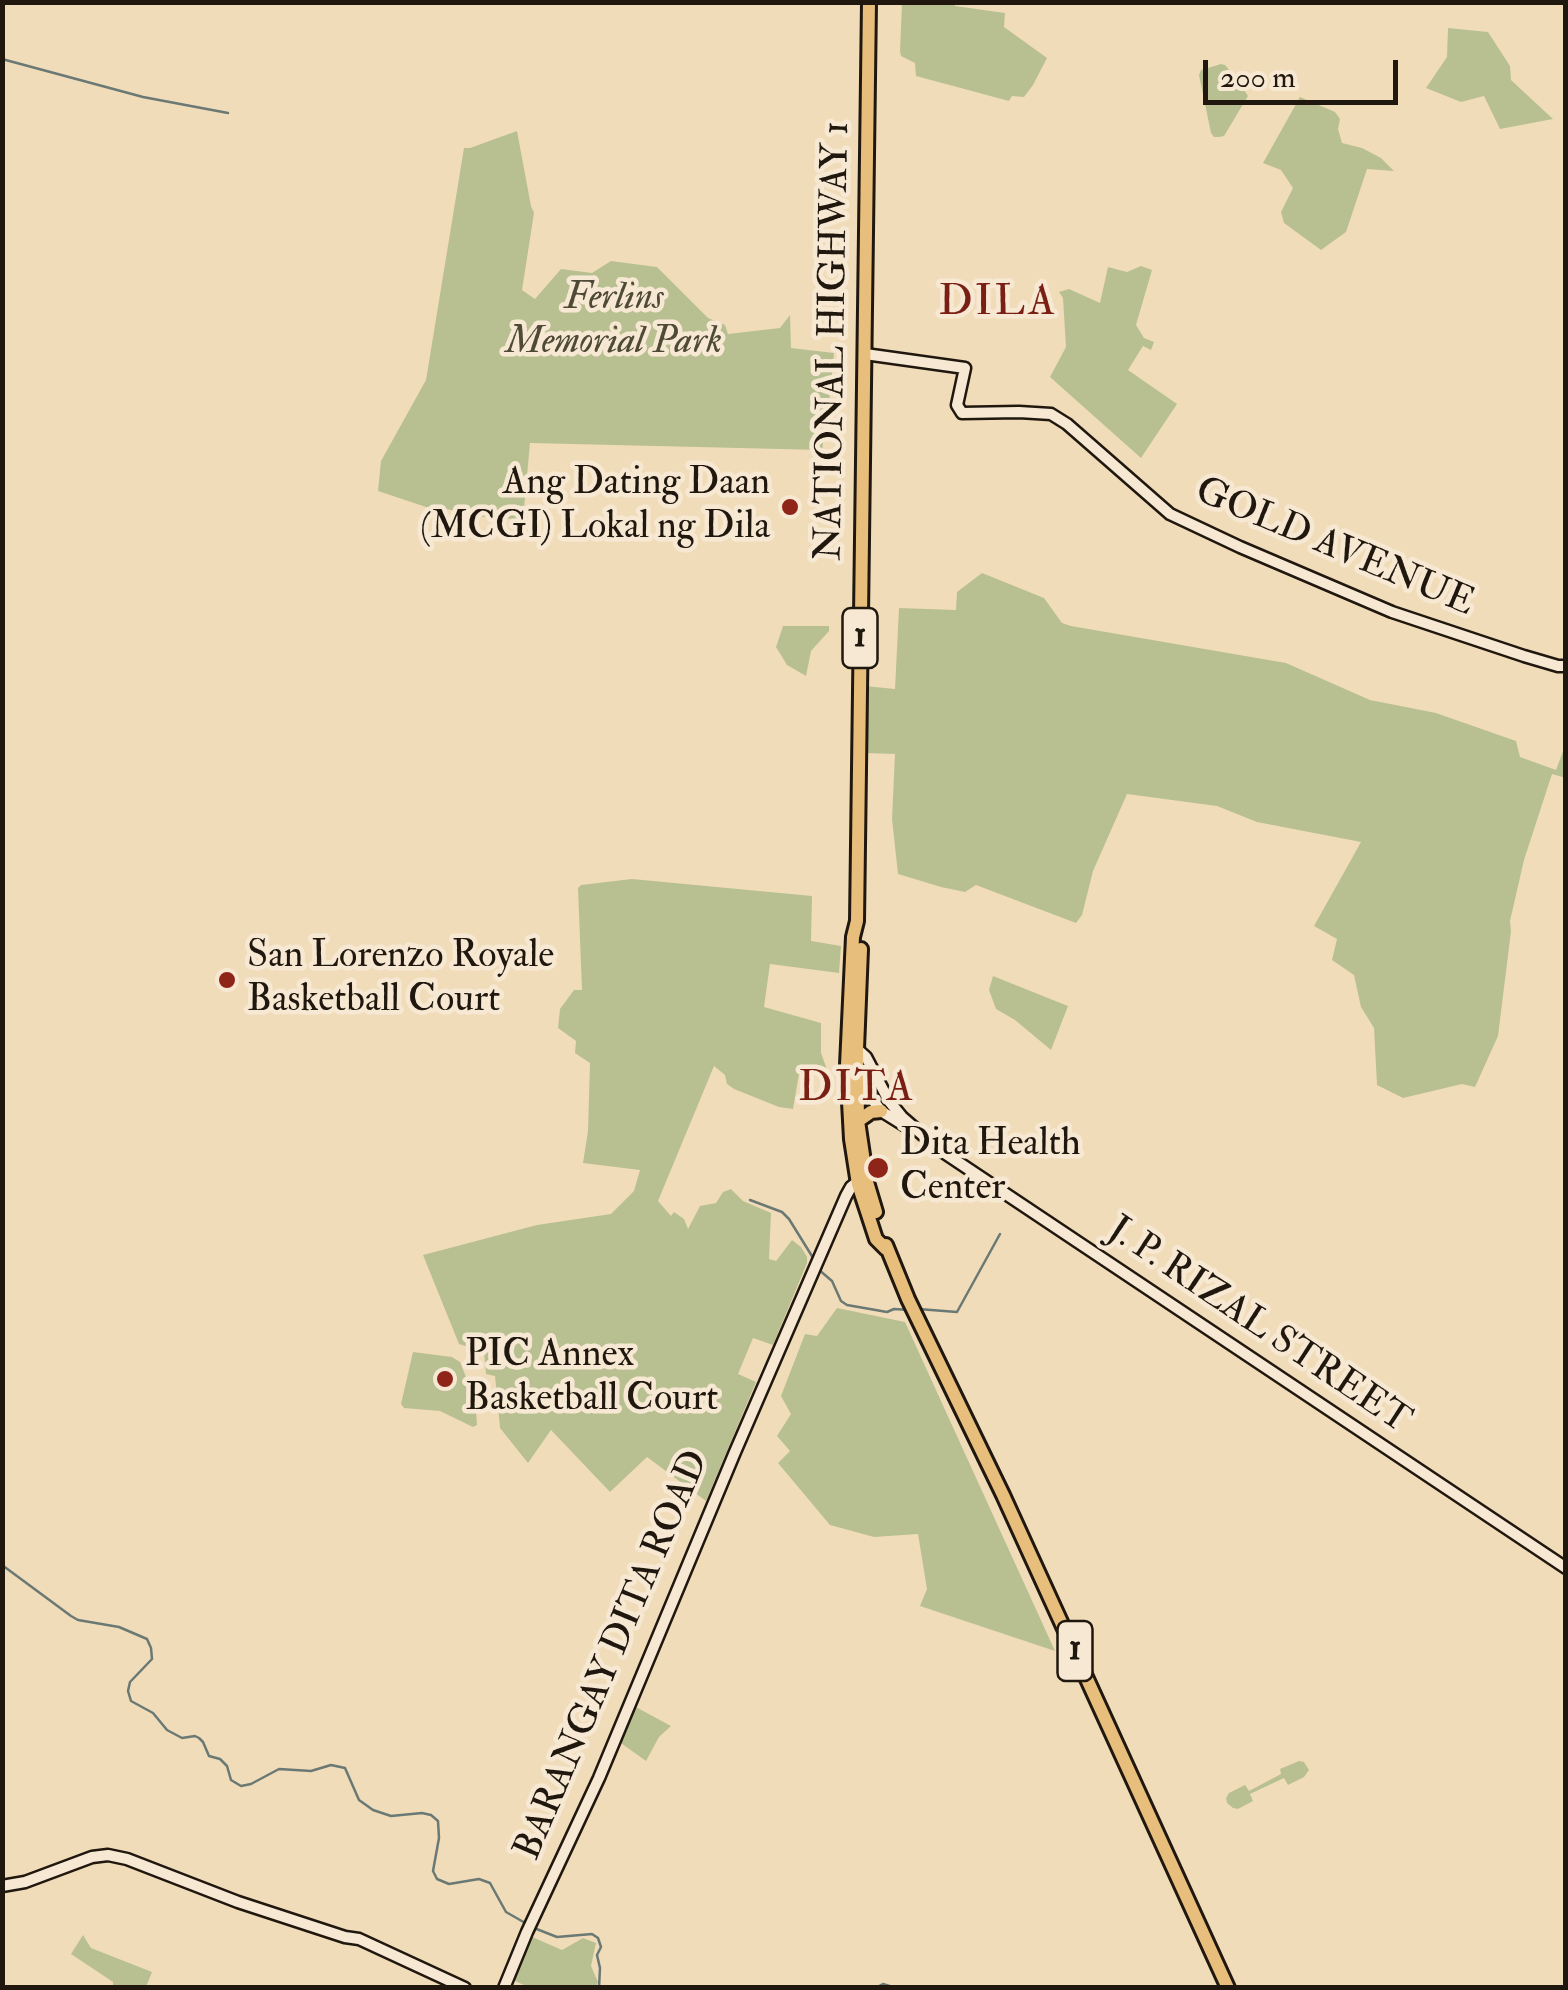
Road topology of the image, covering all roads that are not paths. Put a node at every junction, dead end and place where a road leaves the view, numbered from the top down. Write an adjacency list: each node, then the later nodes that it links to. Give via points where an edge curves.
1 (869, 2): 2 (highway, NATIONAL HIGHWAY 1 / 1)
2 (865, 354): 3 (street, GOLD AVENUE, via 965,368 957,406 962,413 1050,414 1170,514 1379,607); 4 (highway, NATIONAL HIGHWAY 1 / 1, via 857,921 862,938)
3 (1566, 666)
4 (853, 1049): 5 (highway, NATIONAL HIGHWAY 1 / 1); 6 (highway, NATIONAL HIGHWAY 1 / 1); 9 (street, J. P. RIZAL STREET, via 866,1057 889,1101)
5 (848, 1065): 6 (street, J. P. RIZAL STREET); 10 (highway, NATIONAL HIGHWAY 1 / 1, via 850,1135)
6 (857, 1078): 7 (street, J. P. RIZAL STREET); 8 (highway, NATIONAL HIGHWAY 1 / 1)
7 (881, 1111): 8 (highway); 9 (street, J. P. RIZAL STREET)
8 (858, 1121): 10 (highway, NATIONAL HIGHWAY 1 / 1)
9 (920, 1134): 14 (street, J. P. RIZAL STREET)
10 (862, 1180): 11 (street, BARANGAY DITA ROAD); 12 (highway, NATIONAL HIGHWAY 1 / 1); 13 (highway, NATIONAL HIGHWAY 1 / 1)
11 (846, 1196): 12 (street, via 854,1193); 17 (street, BARANGAY DITA ROAD)
12 (863, 1202): 13 (highway, NATIONAL HIGHWAY 1 / 1)
13 (886, 1249): 18 (highway, NATIONAL HIGHWAY 1 / 1)
14 (1566, 1568)
15 (2, 1886): 16 (street, via 108,1854 357,1946 367,1944)
16 (466, 1988)
17 (504, 1988)
18 (1228, 1988)

